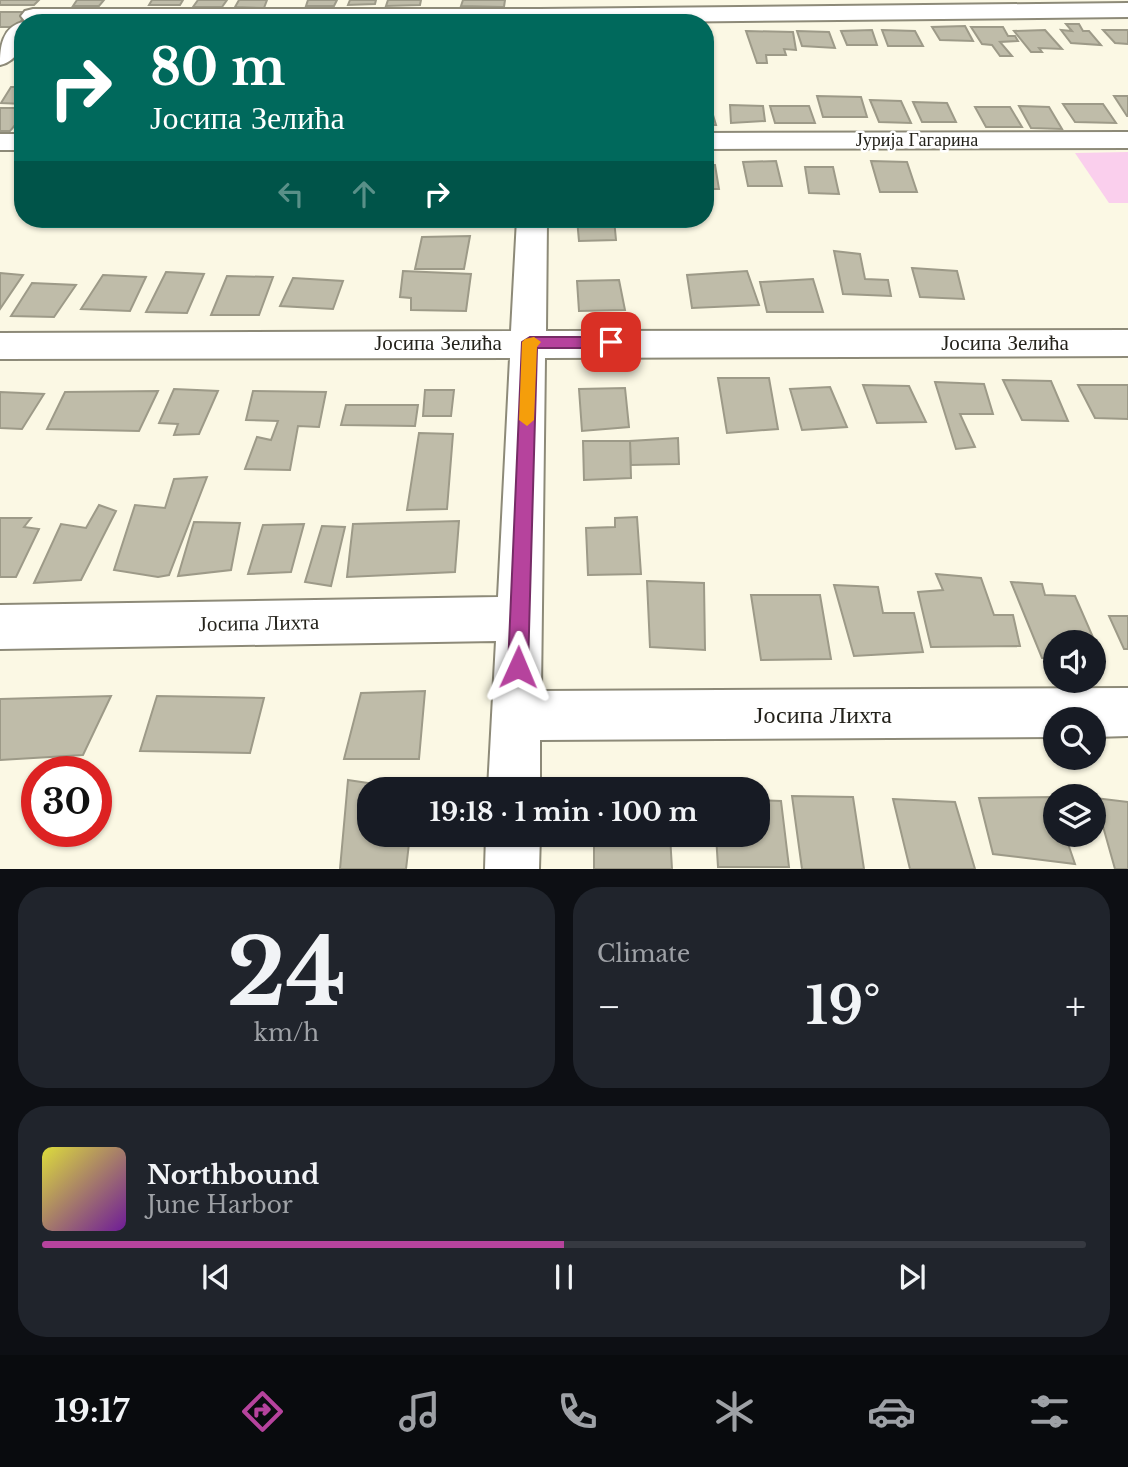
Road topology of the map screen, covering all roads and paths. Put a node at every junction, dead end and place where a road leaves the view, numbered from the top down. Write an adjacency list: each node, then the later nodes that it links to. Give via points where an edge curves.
1 (287, 8): 3 (street); 4 (street)
2 (1128, 9): 3 (street)
3 (540, 13)
4 (118, 14)
5 (14, 41): 6 (street)
6 (0, 58)
7 (1128, 140): 8 (street, Јурија Гагарина)
8 (714, 141)
9 (532, 228): 10 (street)
10 (530, 342): 11 (street, Јосипа Зелића); 12 (street, Јосипа Зелића); 13 (street)
11 (1128, 343)
12 (0, 346)
13 (519, 619): 14 (street, Јосипа Лихта); 16 (street)
14 (0, 628)
15 (1128, 712): 16 (street, Јосипа Лихта)
16 (517, 716): 17 (street)
17 (514, 777)
18 (513, 847): 19 (street)
19 (512, 869)

